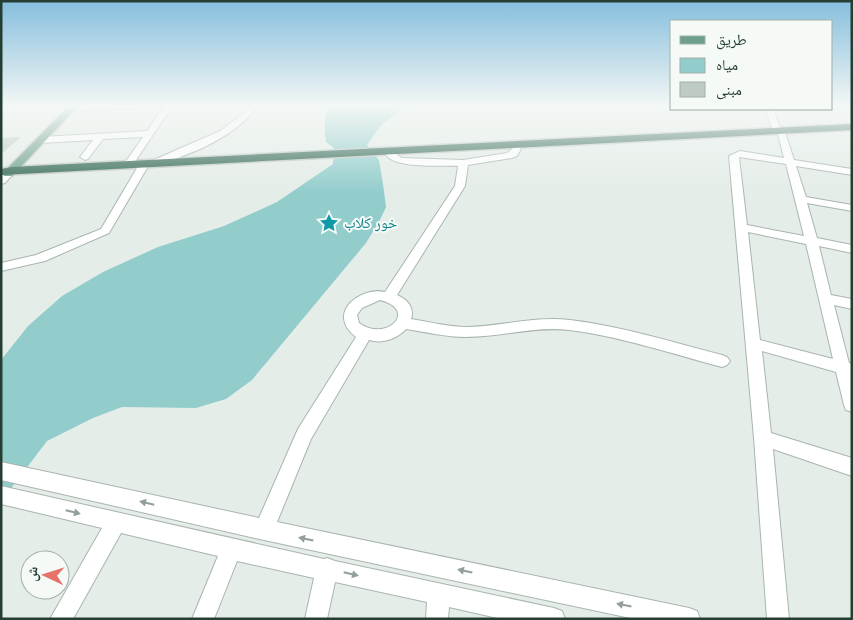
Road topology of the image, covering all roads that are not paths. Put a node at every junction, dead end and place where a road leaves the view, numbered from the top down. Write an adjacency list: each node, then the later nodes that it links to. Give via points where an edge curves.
1 (47, 134): 8 (main road)
2 (149, 134): 7 (street); 16 (street)
3 (219, 134): 13 (street)
4 (745, 134): 10 (highway)
5 (749, 134): 9 (highway)
6 (780, 134): 14 (street)
7 (101, 136): 8 (street); 11 (street)
8 (41, 140): 19 (main road)
9 (516, 149): 10 (highway); 15 (street, via 509,156)
10 (387, 154): 12 (highway); 15 (street, via 401,161)
11 (85, 157)
12 (223, 161): 13 (highway); 17 (highway)
13 (154, 162): 16 (highway)
14 (791, 162): 18 (street); 20 (street); 22 (street, via 735,155)
15 (463, 163): 26 (street, via 460,186)
16 (129, 164): 19 (highway)
17 (142, 168): 19 (highway); 25 (street, via 105,231 38,257)
18 (852, 172)
19 (5, 174)
20 (800, 199): 21 (street); 23 (street)
21 (852, 208)
22 (741, 227): 23 (street); 31 (street)
23 (811, 241): 24 (street); 27 (street)
24 (852, 249)
25 (1, 267)
26 (389, 296): 29 (street, via 405,307); 30 (street, via 362,299 352,311 352,325)
27 (825, 298): 28 (street); 33 (street)
28 (852, 304)
29 (404, 323): 30 (street, via 383,336); 32 (street, via 468,332 544,324 570,325)
30 (365, 335): 40 (street, via 304,435)
31 (752, 342): 33 (street); 35 (street)
32 (722, 361)
33 (846, 369): 34 (street)
34 (852, 405)
35 (763, 438): 36 (street); 50 (street)
36 (852, 467)
37 (1, 471): 40 (street, one-way to 37)
38 (1, 495): 39 (street, one-way to 39)
39 (116, 523): 41 (street); 44 (street)
40 (264, 530): 49 (street, one-way to 40)
41 (231, 549): 42 (street); 45 (street)
42 (327, 568): 43 (street, one-way to 43); 46 (street)
43 (440, 595): 47 (street); 48 (street)
44 (61, 619)
45 (203, 619)
46 (316, 619)
47 (438, 619)
48 (554, 619)
49 (689, 619)
50 (778, 619)

